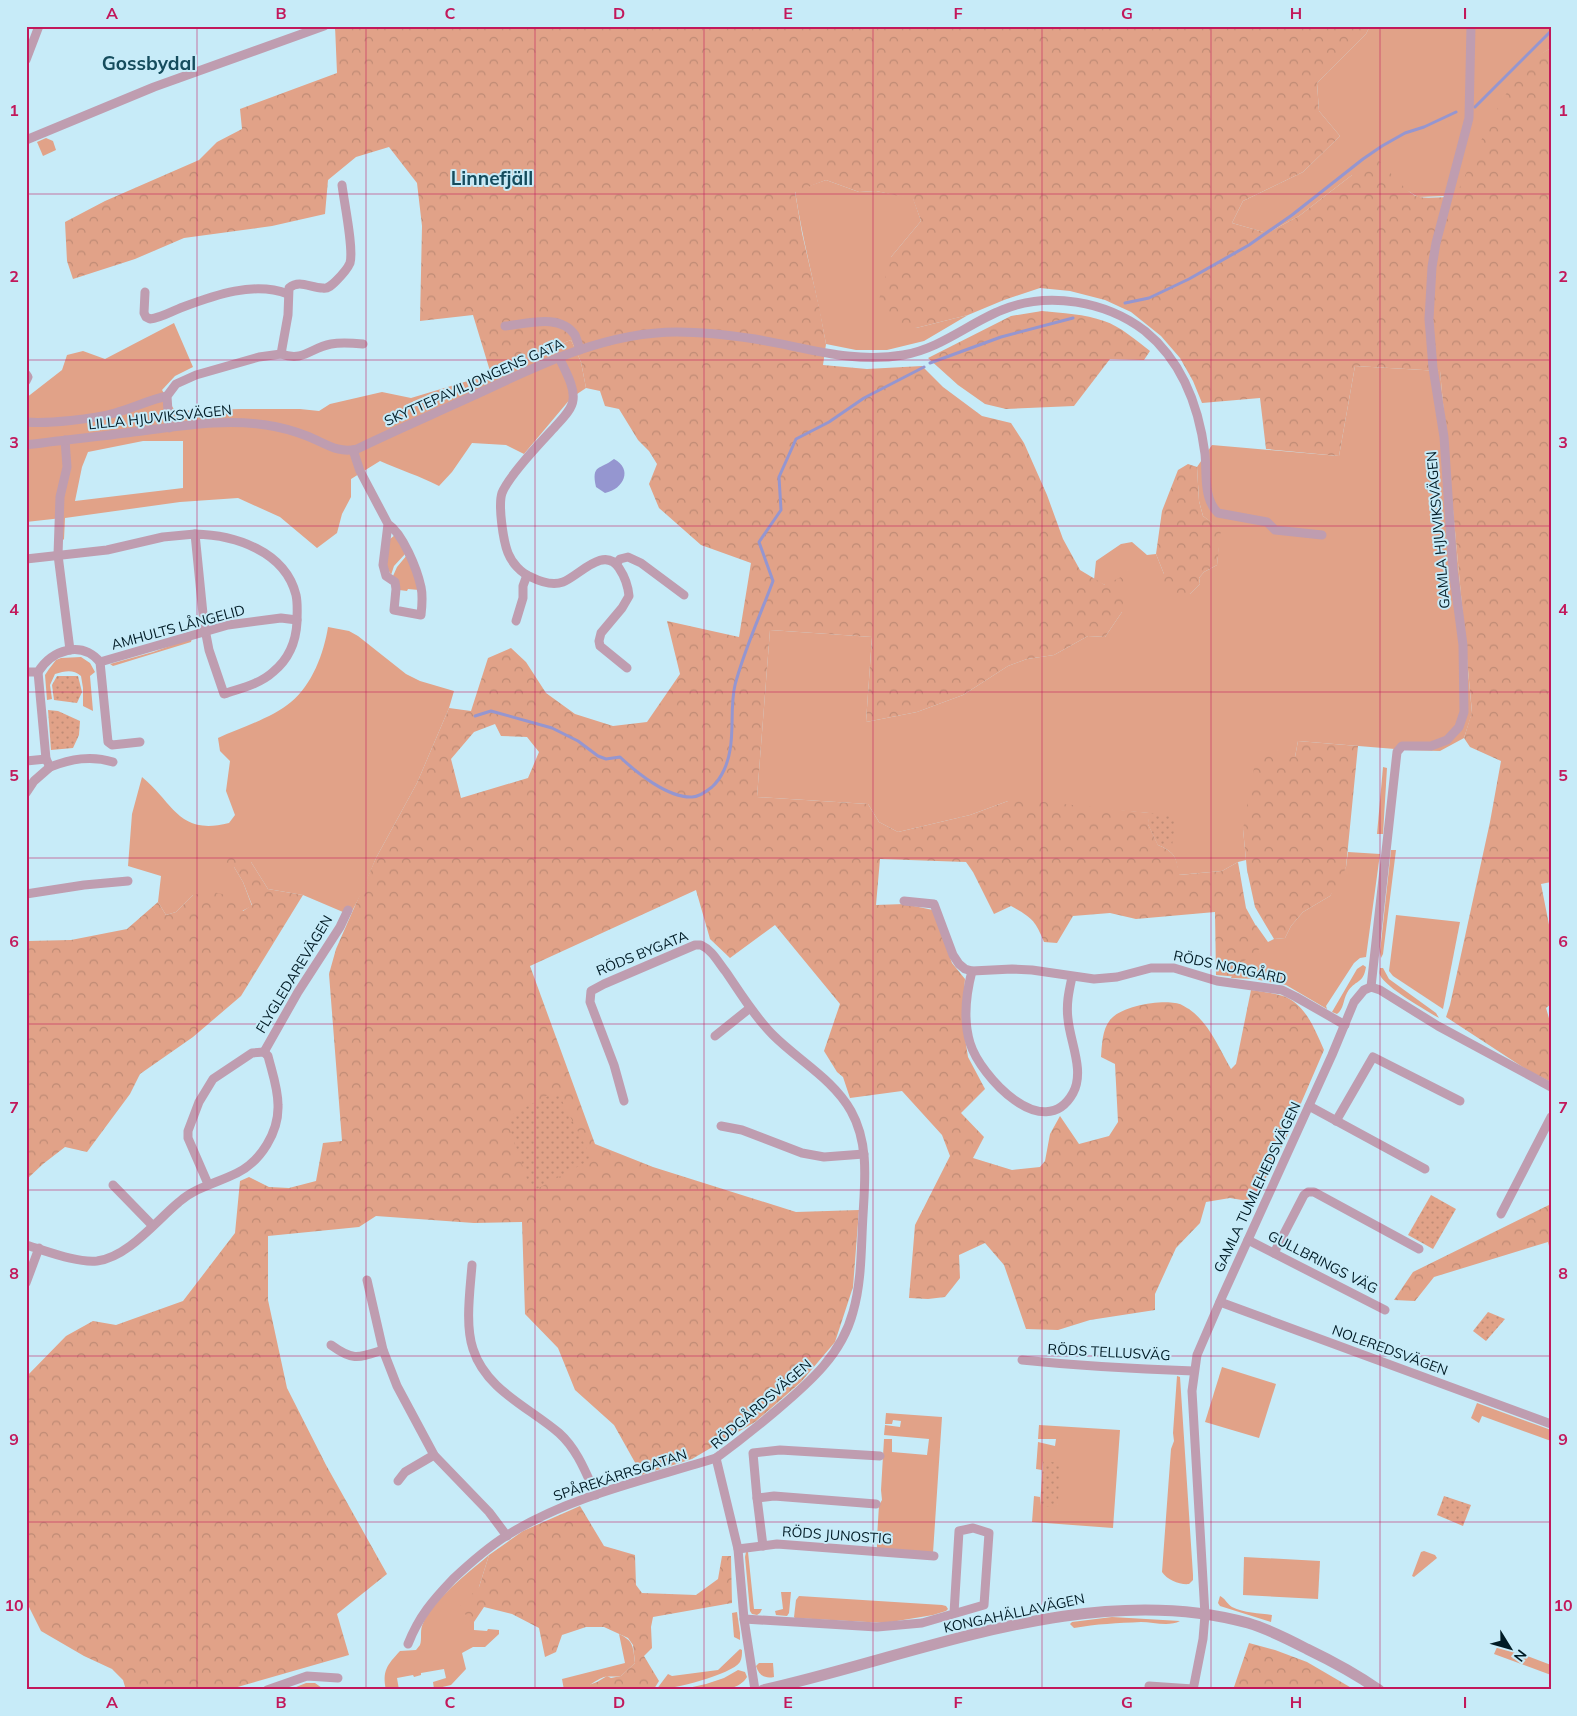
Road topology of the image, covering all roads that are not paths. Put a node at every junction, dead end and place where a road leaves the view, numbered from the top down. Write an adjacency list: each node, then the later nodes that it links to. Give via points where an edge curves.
1 (39, 26): 4 (street)
2 (324, 26): 5 (street, via 154,87)
3 (1471, 26): 50 (street, GAMLA HJUVIKSVÄGEN, via 1469,118 1436,243 1429,301 1433,368 1444,438 1453,569 1463,645 1464,712 1459,727 1447,740 1431,746 1402,746 1397,752)
4 (26, 60)
5 (26, 140)
6 (342, 185): 8 (street, via 351,253 349,265 328,288 294,284)
7 (145, 292): 8 (street, via 144,313 150,319 214,296 244,290 263,288)
8 (288, 294): 12 (street)
9 (505, 326): 11 (street, via 551,321 567,327 575,336)
10 (363, 344): 12 (street, via 333,343 297,357)
11 (580, 350): 13 (street, SKYTTEPAVILJONGENS GATA); 24 (street, SKYTTEPAVILJONGENS GATA, via 656,333 677,332 755,339 828,354 882,357 904,355 936,345 1002,310 1021,304 1056,301 1094,305 1119,314 1145,332 1170,357 1185,381 1197,412 1210,503 1214,509 1231,517 1267,522 1275,530)
12 (281, 354): 16 (street, via 196,375 176,384)
13 (559, 357): 21 (street, SKYTTEPAVILJONGENS GATA); 28 (street, via 573,392 573,401 510,480 501,498 508,553)
14 (26, 374): 15 (street)
15 (26, 382)
16 (167, 396): 17 (street, via 112,414); 18 (street)
17 (26, 422)
18 (169, 428): 19 (street, LILLA HJUVIKSVÄGEN); 21 (street, LILLA HJUVIKSVÄGEN, via 229,422 264,425 294,432 339,450)
19 (65, 440): 20 (street, LILLA HJUVIKSVÄGEN); 25 (street, via 67,467 60,497)
20 (26, 445)
21 (353, 450): 22 (street)
22 (388, 524): 22 (street, via 383,565 386,576 394,582 396,589 394,610 421,615 421,587 411,558 394,528)
23 (195, 534): 25 (street); 30 (street, via 224,537 264,552 290,581 296,594); 32 (street)
24 (1322, 535)
25 (58, 555): 26 (street); 33 (street)
26 (26, 559)
27 (616, 564): 28 (street, via 610,560 598,561 563,582 546,583); 29 (street, via 628,557); 35 (street, via 626,580 629,596 601,633 599,641 600,646)
28 (527, 576): 31 (street)
29 (684, 594)
30 (297, 616): 32 (street, AMHULTS LÅNGELID); 32 (street, via 294,642 279,667 264,679 224,694)
31 (516, 621)
32 (205, 628): 34 (street, AMHULTS LÅNGELID, via 160,646)
33 (70, 650): 34 (street, AMHULTS LÅNGELID, via 85,652); 37 (street, via 56,654)
34 (100, 662): 38 (street, via 108,742 112,745)
35 (627, 668)
36 (26, 672): 37 (street)
37 (38, 672): 41 (street)
38 (140, 742)
39 (26, 761): 41 (street)
40 (114, 762): 41 (street, via 86,758)
41 (48, 763): 42 (street)
42 (26, 793)
43 (128, 881): 44 (street)
44 (26, 894)
45 (904, 901): 48 (street, via 934,904 953,955 959,964)
46 (348, 910): 54 (street, FLYGLEDAREVÄGEN)
47 (701, 944): 51 (street, RÖDGÅRDSVÄGEN, via 711,952); 56 (street, RÖDS BYGATA, via 591,991 590,1002)
48 (972, 971): 49 (street, RÖDS NORGÅRD, via 1012,968); 49 (street, via 967,992 970,1044 988,1076 999,1088 1038,1112 1059,1108 1073,1093 1076,1084 1078,1072 1067,1003)
49 (1072, 977): 52 (street, RÖDS NORGÅRD, via 1102,979 1151,968 1174,968 1217,981 1282,990)
50 (1372, 987): 52 (street, GAMLA TUMLEHEDSVÄGEN, via 1360,992); 55 (street)
51 (750, 1008): 53 (street); 62 (street, RÖDGÅRDSVÄGEN, via 774,1036 846,1102 862,1137)
52 (1344, 1026): 58 (street, GAMLA TUMLEHEDSVÄGEN)
53 (715, 1036)
54 (264, 1052): 64 (street, FLYGLEDAREVÄGEN, via 268,1056 277,1091 278,1107 273,1132 265,1148 250,1165); 64 (street, FLYGLEDAREVÄGEN, via 252,1053 213,1079 199,1102 188,1138)
55 (1551, 1087)
56 (624, 1101)
57 (1460, 1101): 60 (street, via 1373,1057)
58 (1309, 1106): 60 (street); 68 (street, GAMLA TUMLEHEDSVÄGEN)
59 (1551, 1117): 66 (street)
60 (1336, 1120): 63 (street)
61 (721, 1126): 62 (street, via 742,1130 802,1154 824,1157)
62 (864, 1154): 85 (street, RÖDGÅRDSVÄGEN, via 859,1280 853,1313 842,1340 821,1370 802,1388)
63 (1425, 1168)
64 (208, 1184): 67 (street, FLYGLEDAREVÄGEN, via 181,1200)
65 (113, 1185): 67 (street)
66 (1500, 1214)
67 (152, 1225): 70 (street, FLYGLEDAREVÄGEN, via 122,1253 96,1261)
68 (1248, 1240): 72 (street, GULLBRINGS VÄG); 76 (street, GAMLA TUMLEHEDSVÄGEN)
69 (26, 1245): 70 (street, FLYGLEDAREVÄGEN)
70 (39, 1248): 75 (street)
71 (1419, 1249): 72 (street, via 1314,1192 1308,1192 1304,1194)
72 (1274, 1253): 77 (street, GULLBRINGS VÄG)
73 (472, 1266): 87 (street, via 472,1348 484,1372 501,1390 559,1433 574,1449)
74 (367, 1280): 79 (street)
75 (26, 1283)
76 (1220, 1302): 81 (street, GAMLA TUMLEHEDSVÄGEN, via 1197,1355); 82 (street, NOLEREDSVÄGEN)
77 (1385, 1310)
78 (331, 1345): 79 (street, via 349,1357)
79 (383, 1350): 83 (street, via 397,1386)
80 (1022, 1360): 81 (street, RÖDS TELLUSVÄG, via 1130,1369)
81 (1194, 1370): 95 (street, GAMLA TUMLEHEDSVÄGEN, via 1192,1391)
82 (1551, 1424)
83 (434, 1455): 86 (street, via 405,1472); 90 (street, via 489,1512)
84 (880, 1456): 88 (street, via 780,1450 753,1453)
85 (716, 1458): 87 (street, SPÅREKÄRRSGATAN); 92 (street, RÖDGÅRDSVÄGEN)
86 (398, 1482)
87 (596, 1495): 90 (street, SPÅREKÄRRSGATAN, via 557,1510)
88 (757, 1498): 89 (street, via 774,1496); 91 (street)
89 (876, 1504)
90 (507, 1536): 97 (street, SPÅREKÄRRSGATAN, via 464,1569 424,1611)
91 (763, 1546): 92 (street, RÖDS JUNOSTIG); 93 (street, RÖDS JUNOSTIG, via 777,1544)
92 (738, 1548): 96 (street, RÖDGÅRDSVÄGEN)
93 (934, 1556)
94 (954, 1612): 94 (street, via 984,1605 988,1533 973,1528 959,1531); 96 (street, via 922,1622 877,1628)
95 (1205, 1615): 102 (street, KONGAHÄLLAVÄGEN, via 1103,1610 1062,1616 982,1633); 103 (street, GAMLA TUMLEHEDSVÄGEN); 104 (street, KONGAHÄLLAVÄGEN, via 1241,1621 1266,1630 1345,1668)
96 (744, 1618): 101 (street, RÖDGÅRDSVÄGEN)
97 (408, 1644)
98 (338, 1678): 100 (street, via 307,1676)
99 (1149, 1686): 103 (street)
100 (267, 1690)
101 (755, 1690)
102 (763, 1690)
103 (1193, 1690)
104 (1379, 1690)

